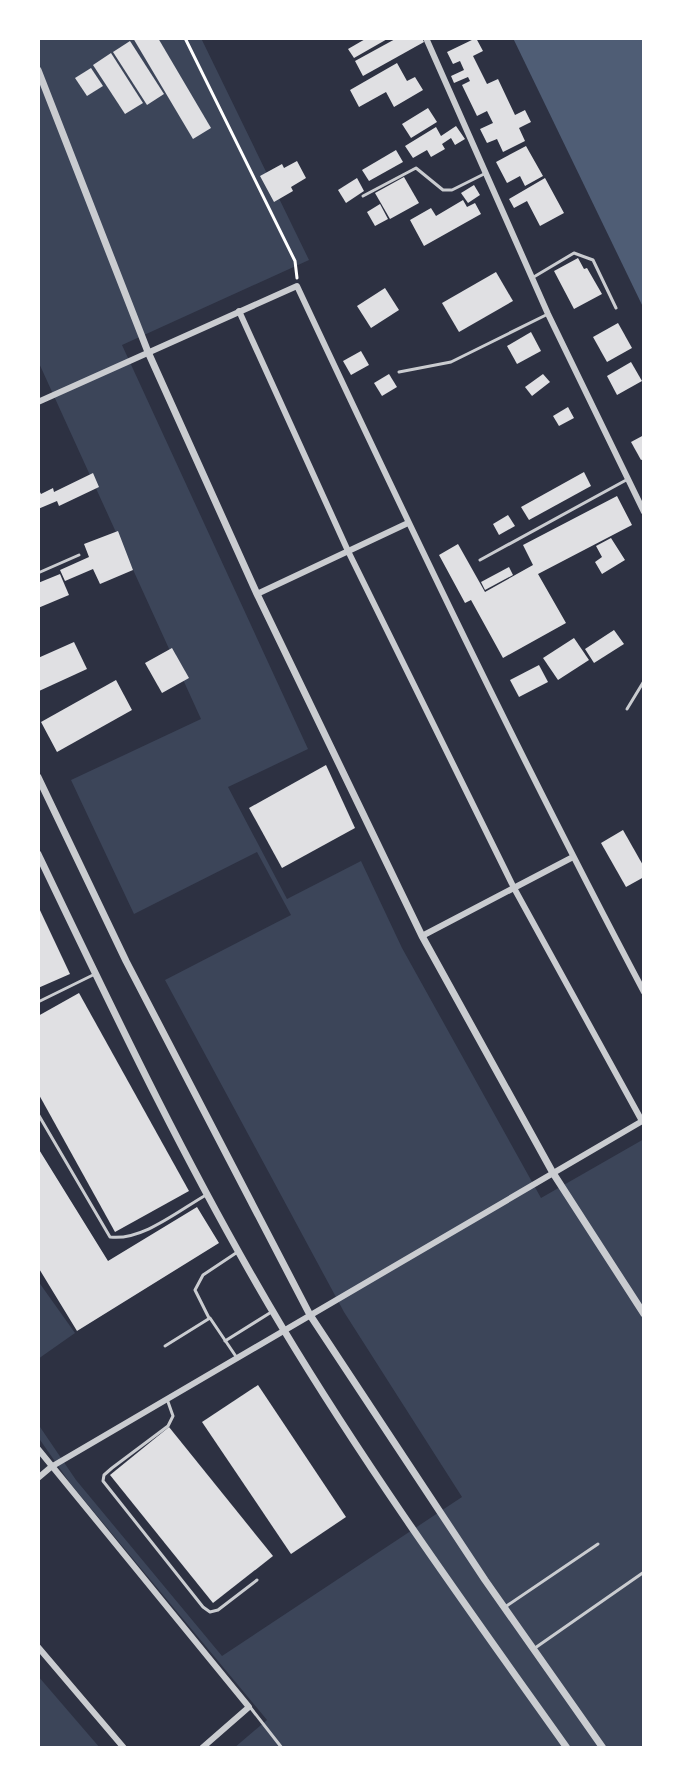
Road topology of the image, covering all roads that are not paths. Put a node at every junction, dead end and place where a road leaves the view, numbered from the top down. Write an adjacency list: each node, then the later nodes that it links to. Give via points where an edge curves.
1 (426, 38): 3 (street)
2 (38, 70): 9 (street)
3 (484, 174): 4 (lane, via 443,190 416,168); 5 (street)
4 (363, 196)
5 (532, 278): 6 (lane, via 574,253 582,255 593,260); 8 (street)
6 (616, 308)
7 (239, 311): 9 (street); 14 (street, via 297,286); 15 (street)
8 (548, 314): 10 (lane, via 451,362); 12 (street)
9 (148, 352): 11 (street); 19 (street)
10 (399, 372)
11 (38, 402)
12 (628, 479): 13 (street); 17 (lane)
13 (644, 512)
14 (408, 523): 15 (street); 24 (street)
15 (348, 551): 19 (street); 25 (street)
16 (79, 555): 18 (lane)
17 (480, 560)
18 (38, 573)
19 (257, 594): 26 (street)
20 (644, 681): 21 (lane)
21 (627, 709)
22 (38, 777): 37 (street, via 126,961)
23 (38, 854): 27 (street)
24 (573, 857): 25 (street); 28 (street)
25 (514, 888): 26 (street); 31 (street)
26 (422, 936): 32 (street)
27 (95, 974): 29 (lane); 33 (street)
28 (644, 992)
29 (38, 1002)
30 (38, 1114): 33 (lane, via 110,1237 137,1234)
31 (643, 1121): 32 (street)
32 (553, 1173): 36 (street); 37 (street)
33 (209, 1193): 34 (street)
34 (239, 1250): 35 (street); 38 (lane, via 197,1281 195,1290)
35 (273, 1311): 39 (street); 40 (lane)
36 (644, 1314)
37 (310, 1315): 39 (street); 50 (street)
38 (210, 1318): 40 (lane); 41 (lane)
39 (284, 1330): 42 (street); 57 (street)
40 (225, 1341): 42 (lane)
41 (165, 1346)
42 (237, 1358): 43 (street)
43 (167, 1399): 45 (street); 49 (lane, via 173,1416 168,1426 112,1468 103,1481 210,1612)
44 (38, 1449): 45 (street)
45 (51, 1467): 46 (street); 53 (street)
46 (38, 1478)
47 (598, 1544): 50 (lane)
48 (644, 1572): 52 (lane)
49 (257, 1580)
50 (504, 1607): 52 (street)
51 (38, 1647): 54 (street)
52 (534, 1649): 58 (street)
53 (249, 1707): 55 (street); 56 (lane)
54 (124, 1748)
55 (202, 1748)
56 (282, 1748)
57 (567, 1748)
58 (603, 1748)

